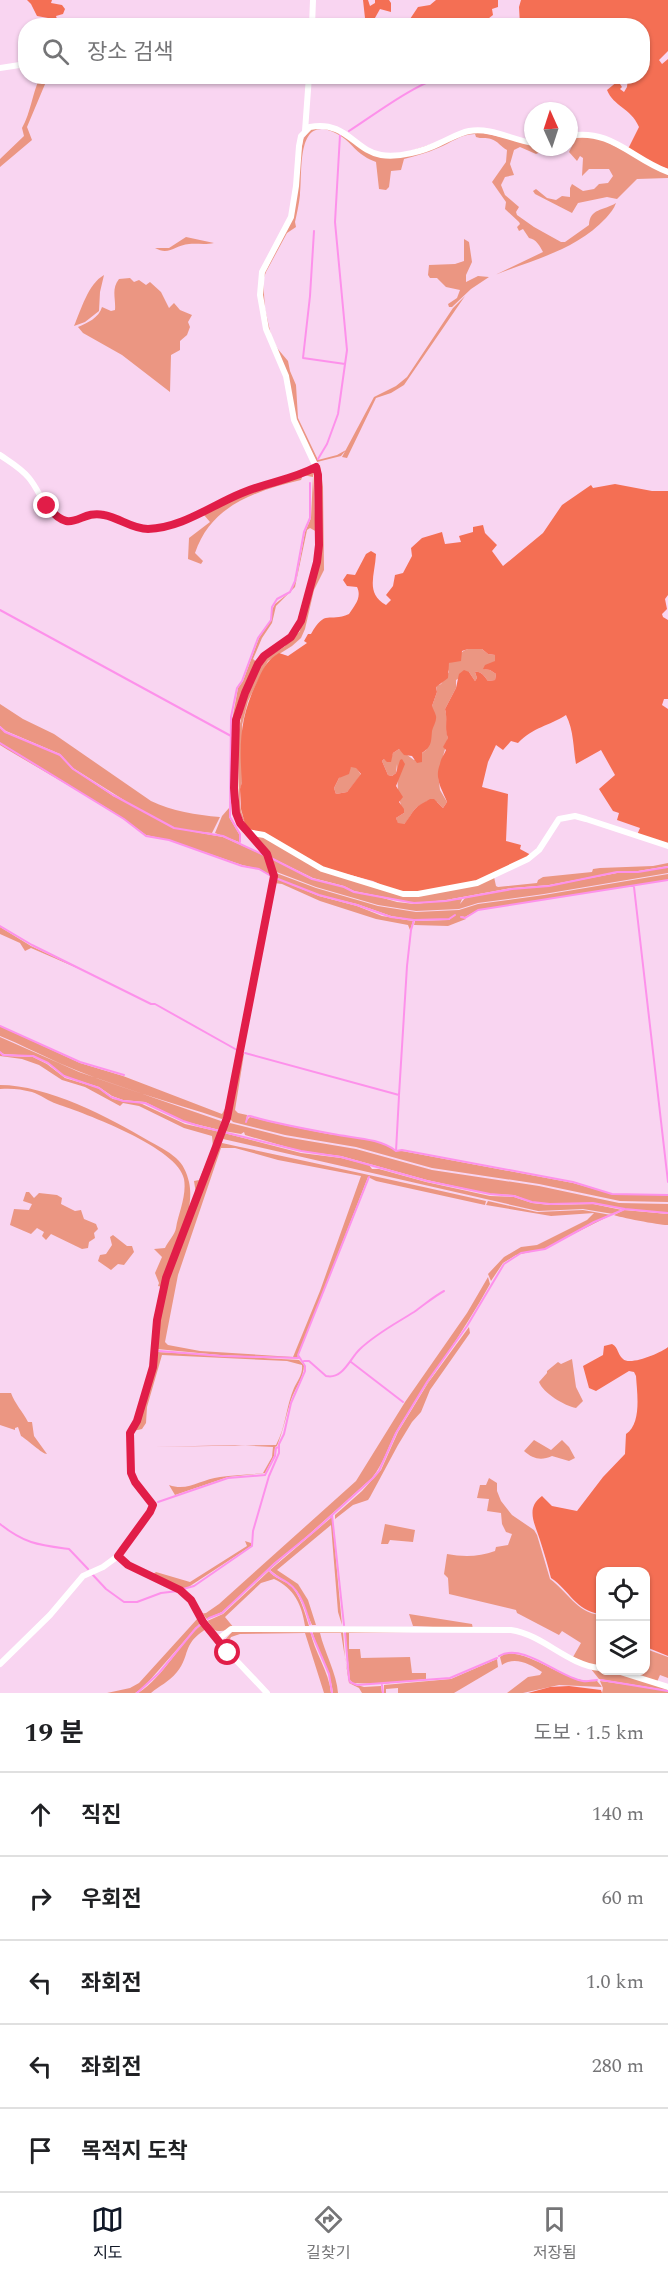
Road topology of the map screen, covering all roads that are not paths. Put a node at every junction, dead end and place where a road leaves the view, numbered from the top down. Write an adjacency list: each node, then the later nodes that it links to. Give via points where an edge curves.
1 (313, 0): 2 (street)
2 (312, 18)
3 (18, 65): 4 (street)
4 (0, 68)
5 (308, 84): 6 (street)
6 (305, 131): 8 (street, via 316,126 342,131 383,156 432,147 471,130); 11 (street, via 299,146 291,217 262,272 260,295 266,329 286,376 294,420)
7 (578, 135): 9 (street, via 602,137)
8 (524, 140)
9 (668, 172)
10 (0, 455): 11 (street, via 30,478 60,519 68,522 104,515 147,529 181,522 241,493)
11 (316, 467): 12 (street, via 319,545 301,621 291,637 258,664 236,720 234,802)
12 (246, 832): 13 (street, via 264,835 322,869 410,894 460,888 498,875 534,855 559,819 575,816); 14 (street, via 267,854 274,876 224,1125 166,1278 153,1367 130,1433 131,1473 153,1505)
13 (668, 846)
14 (118, 1556): 15 (street, via 128,1565 180,1590); 16 (street, via 83,1576)
15 (217, 1640): 17 (street, via 231,1629 511,1630 528,1633 578,1663); 20 (street)
16 (0, 1664)
17 (596, 1667)
18 (628, 1675): 19 (street)
19 (668, 1687)
20 (267, 1693)

